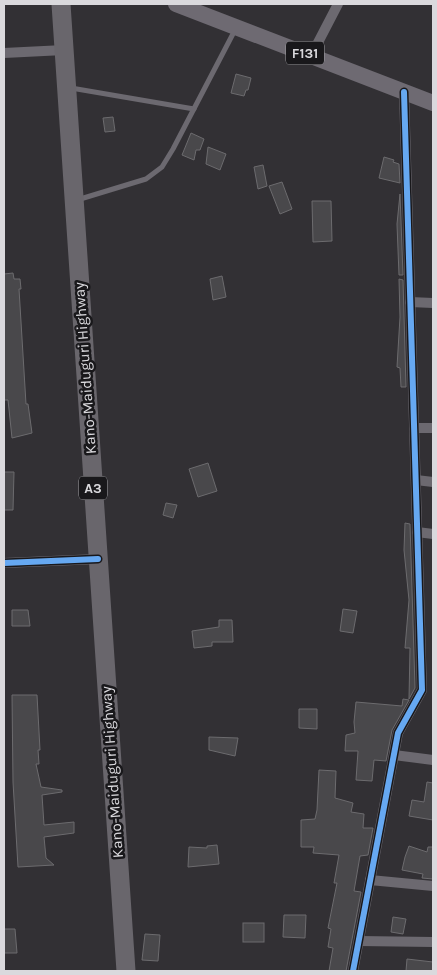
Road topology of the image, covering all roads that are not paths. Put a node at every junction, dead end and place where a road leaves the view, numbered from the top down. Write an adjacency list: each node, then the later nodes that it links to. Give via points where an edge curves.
1 (176, 4): 4 (main road, F131)
2 (338, 4): 7 (street)
3 (64, 7): 5 (highway, Kano-Maiduguri Highway / A3)
4 (237, 27): 7 (main road, F131); 11 (lane)
5 (64, 50): 6 (street); 8 (highway, Kano-Maiduguri Highway / A3)
6 (4, 52)
7 (311, 56): 9 (main road, F131)
8 (67, 87): 11 (lane); 12 (highway, Kano-Maiduguri Highway / A3)
9 (404, 92): 10 (main road, F131); 13 (street)
10 (433, 103)
11 (194, 109): 12 (lane, via 162,166 146,179)
12 (74, 201): 21 (highway, Kano-Maiduguri Highway / A3)
13 (410, 302): 14 (street); 15 (street)
14 (433, 303)
15 (414, 428): 16 (street); 17 (street)
16 (433, 428)
17 (416, 480): 18 (street); 19 (street)
18 (433, 482)
19 (417, 532): 20 (street); 23 (street, via 422,690 398,733)
20 (433, 534)
21 (98, 559): 22 (street); 29 (highway, Kano-Maiduguri Highway / A3)
22 (4, 564)
23 (394, 754): 24 (street); 25 (street)
24 (433, 760)
25 (370, 880): 26 (street); 27 (street)
26 (433, 886)
27 (359, 941): 28 (street); 30 (street)
28 (433, 942)
29 (126, 971)
30 (353, 971)

